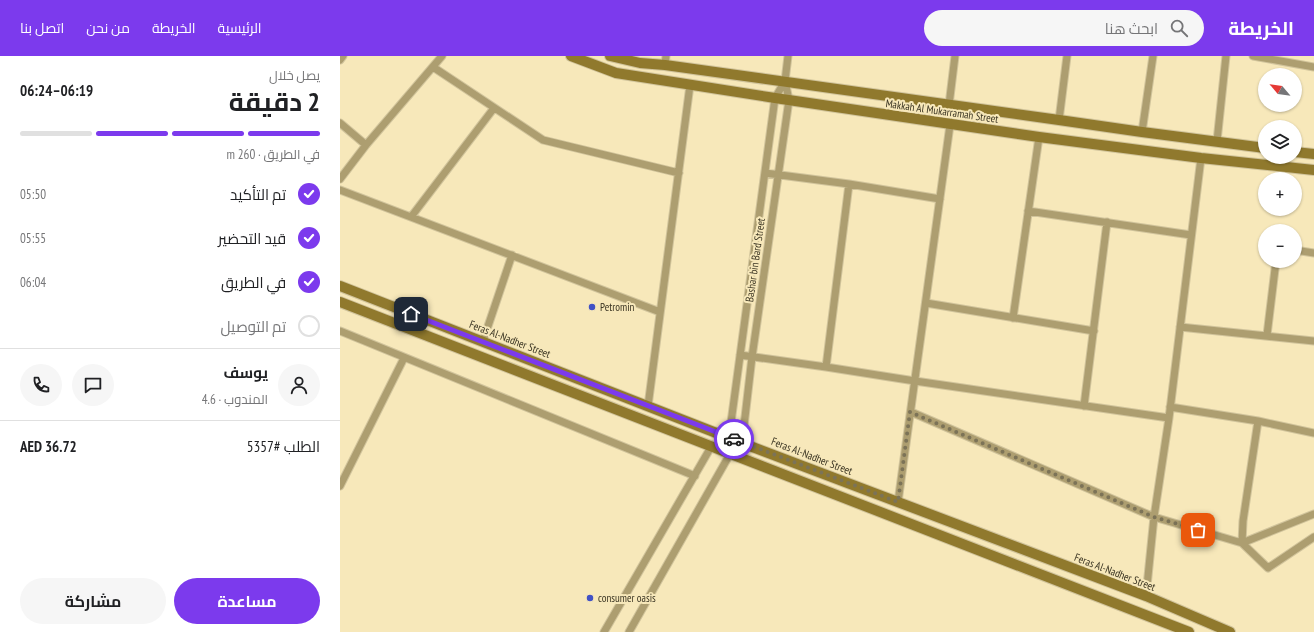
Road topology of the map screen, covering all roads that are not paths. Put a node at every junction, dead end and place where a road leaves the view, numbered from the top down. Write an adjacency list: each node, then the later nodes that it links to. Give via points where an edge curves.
1 (343, 56): 11 (street)
2 (442, 56): 13 (street)
3 (571, 56): 16 (street, Makkah Al Mukarramah Street, via 616,73)
4 (610, 56): 12 (street, Makkah Al Mukarramah Street, via 640,63)
5 (788, 56): 15 (street, Bashar bin Bard Street)
6 (955, 56): 19 (street)
7 (1067, 56): 21 (street)
8 (1153, 56): 24 (street)
9 (1226, 56): 26 (street)
10 (1253, 56): 14 (street)
11 (340, 60)
12 (666, 60): 15 (street, Makkah Al Mukarramah Street)
13 (433, 67): 20 (street); 27 (street)
14 (1314, 67)
15 (784, 81): 17 (street, Bashar bin Bard Street); 18 (street, Bashar bin Bard Street); 19 (street, Makkah Al Mukarramah Street)
16 (690, 85): 17 (street, Makkah Al Mukarramah Street); 33 (street)
17 (775, 98): 18 (street, Makkah Al Mukarramah Street); 34 (street, Bashar bin Bard Street)
18 (789, 100): 23 (street, Makkah Al Mukarramah Street); 35 (street, Bashar bin Bard Street)
19 (949, 105): 21 (street, Makkah Al Mukarramah Street)
20 (494, 108): 33 (street, via 543,140); 41 (street)
21 (1059, 120): 24 (street, Makkah Al Mukarramah Street)
22 (340, 123): 27 (street)
23 (950, 124): 25 (street, Makkah Al Mukarramah Street); 39 (street)
24 (1142, 132): 26 (street, Makkah Al Mukarramah Street)
25 (1039, 137): 31 (street, Makkah Al Mukarramah Street); 40 (street)
26 (1217, 141): 28 (street, Makkah Al Mukarramah Street)
27 (366, 145): 36 (street)
28 (1258, 147)
29 (1302, 153): 30 (street)
30 (1314, 154)
31 (1201, 158): 32 (street, Makkah Al Mukarramah Street); 43 (street)
32 (1314, 170)
33 (679, 173): 51 (street)
34 (764, 173): 35 (street); 59 (street, Bashar bin Bard Street)
35 (778, 174): 37 (street); 60 (street, Bashar bin Bard Street)
36 (340, 179)
37 (849, 184): 39 (street); 62 (street)
38 (340, 190): 41 (street)
39 (940, 200): 50 (street)
40 (1028, 211): 42 (street); 52 (street)
41 (411, 217): 46 (street)
42 (1107, 222): 43 (street); 55 (street)
43 (1191, 235): 53 (street)
44 (1302, 251): 45 (street)
45 (1314, 253)
46 (512, 255): 51 (street); 58 (street)
47 (1275, 268): 56 (street)
48 (340, 286): 58 (street, Feras Al-Nadher Street)
49 (340, 302): 73 (street)
50 (926, 303): 52 (street); 63 (street)
51 (660, 312): 64 (street)
52 (1013, 318): 55 (street)
53 (1180, 327): 56 (street); 66 (street)
54 (340, 331): 61 (street)
55 (1094, 331): 65 (street)
56 (1267, 335): 57 (street)
57 (1314, 340)
58 (483, 341): 64 (street, Feras Al-Nadher Street)
59 (740, 355): 60 (street); 71 (street, Bashar bin Bard Street)
60 (752, 357): 62 (street); 72 (street, Bashar bin Bard Street)
61 (404, 358): 75 (street); 76 (street)
62 (826, 367): 63 (street)
63 (915, 381): 65 (street); 67 (street)
64 (648, 406): 71 (street, Feras Al-Nadher Street)
65 (1084, 406): 68 (street)
66 (1170, 407): 68 (street); 69 (street)
67 (910, 412): 77 (street); 79 (street)
68 (1169, 418): 79 (street)
69 (1258, 421): 70 (street); 81 (street)
70 (1314, 433)
71 (729, 437): 72 (street, Feras Al-Nadher Street)
72 (742, 443): 77 (street, Feras Al-Nadher Street)
73 (711, 447): 74 (street); 75 (street)
74 (730, 454): 84 (street); 85 (street)
75 (695, 476): 83 (street)
76 (340, 486)
77 (898, 502): 82 (street, Feras Al-Nadher Street)
78 (1314, 514): 81 (street)
79 (1154, 517): 81 (street); 82 (street)
80 (1314, 537): 81 (street, via 1268,568)
81 (1242, 543)
82 (1146, 596): 86 (street, Feras Al-Nadher Street)
83 (604, 632)
84 (629, 632)
85 (1189, 632)
86 (1230, 632)

